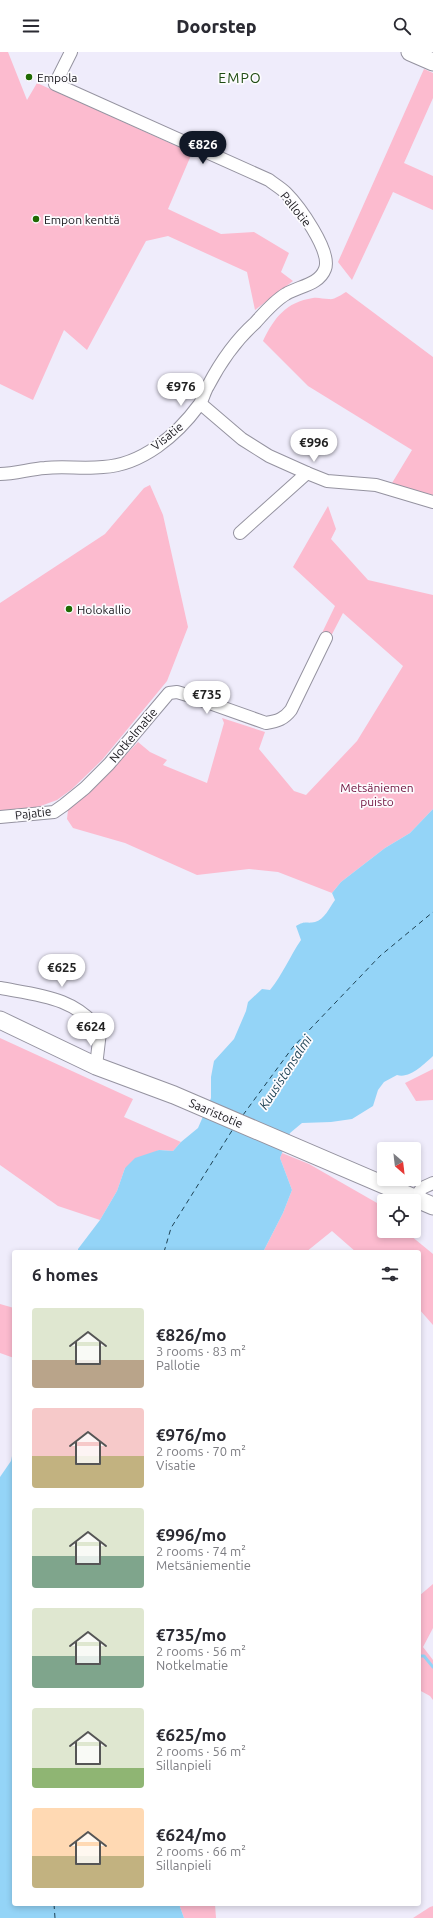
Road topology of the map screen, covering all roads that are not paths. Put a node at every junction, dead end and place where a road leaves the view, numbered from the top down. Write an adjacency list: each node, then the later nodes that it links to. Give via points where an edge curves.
1 (71, 52): 4 (street, Pallotie, via 55,84 269,180 286,193 316,235 325,256 326,268)
2 (410, 52): 3 (main road)
3 (433, 62)
4 (319, 280): 5 (street, Visatie, via 286,294 251,326 218,370)
5 (200, 404): 6 (street, via 242,439 269,456); 7 (street, Visatie, via 164,442 117,465 44,468)
6 (307, 473): 8 (street, via 327,481 376,485); 9 (street)
7 (0, 474)
8 (433, 502)
9 (240, 533)
10 (326, 638): 11 (street, Notkelmatie, via 286,717 266,723 187,695 169,693 109,764)
11 (64, 806): 12 (street, Pajatie, via 54,812)
12 (0, 817)
13 (0, 988): 15 (street, via 55,998 73,1007 100,1032)
14 (0, 1020): 15 (main road, Saaristotie)
15 (96, 1066): 17 (main road, Saaristotie, via 174,1095)
16 (433, 1183): 18 (street, via 422,1188)
17 (406, 1194)
18 (418, 1194)
19 (421, 1201): 20 (main road, Saaristotie)
20 (433, 1206)

